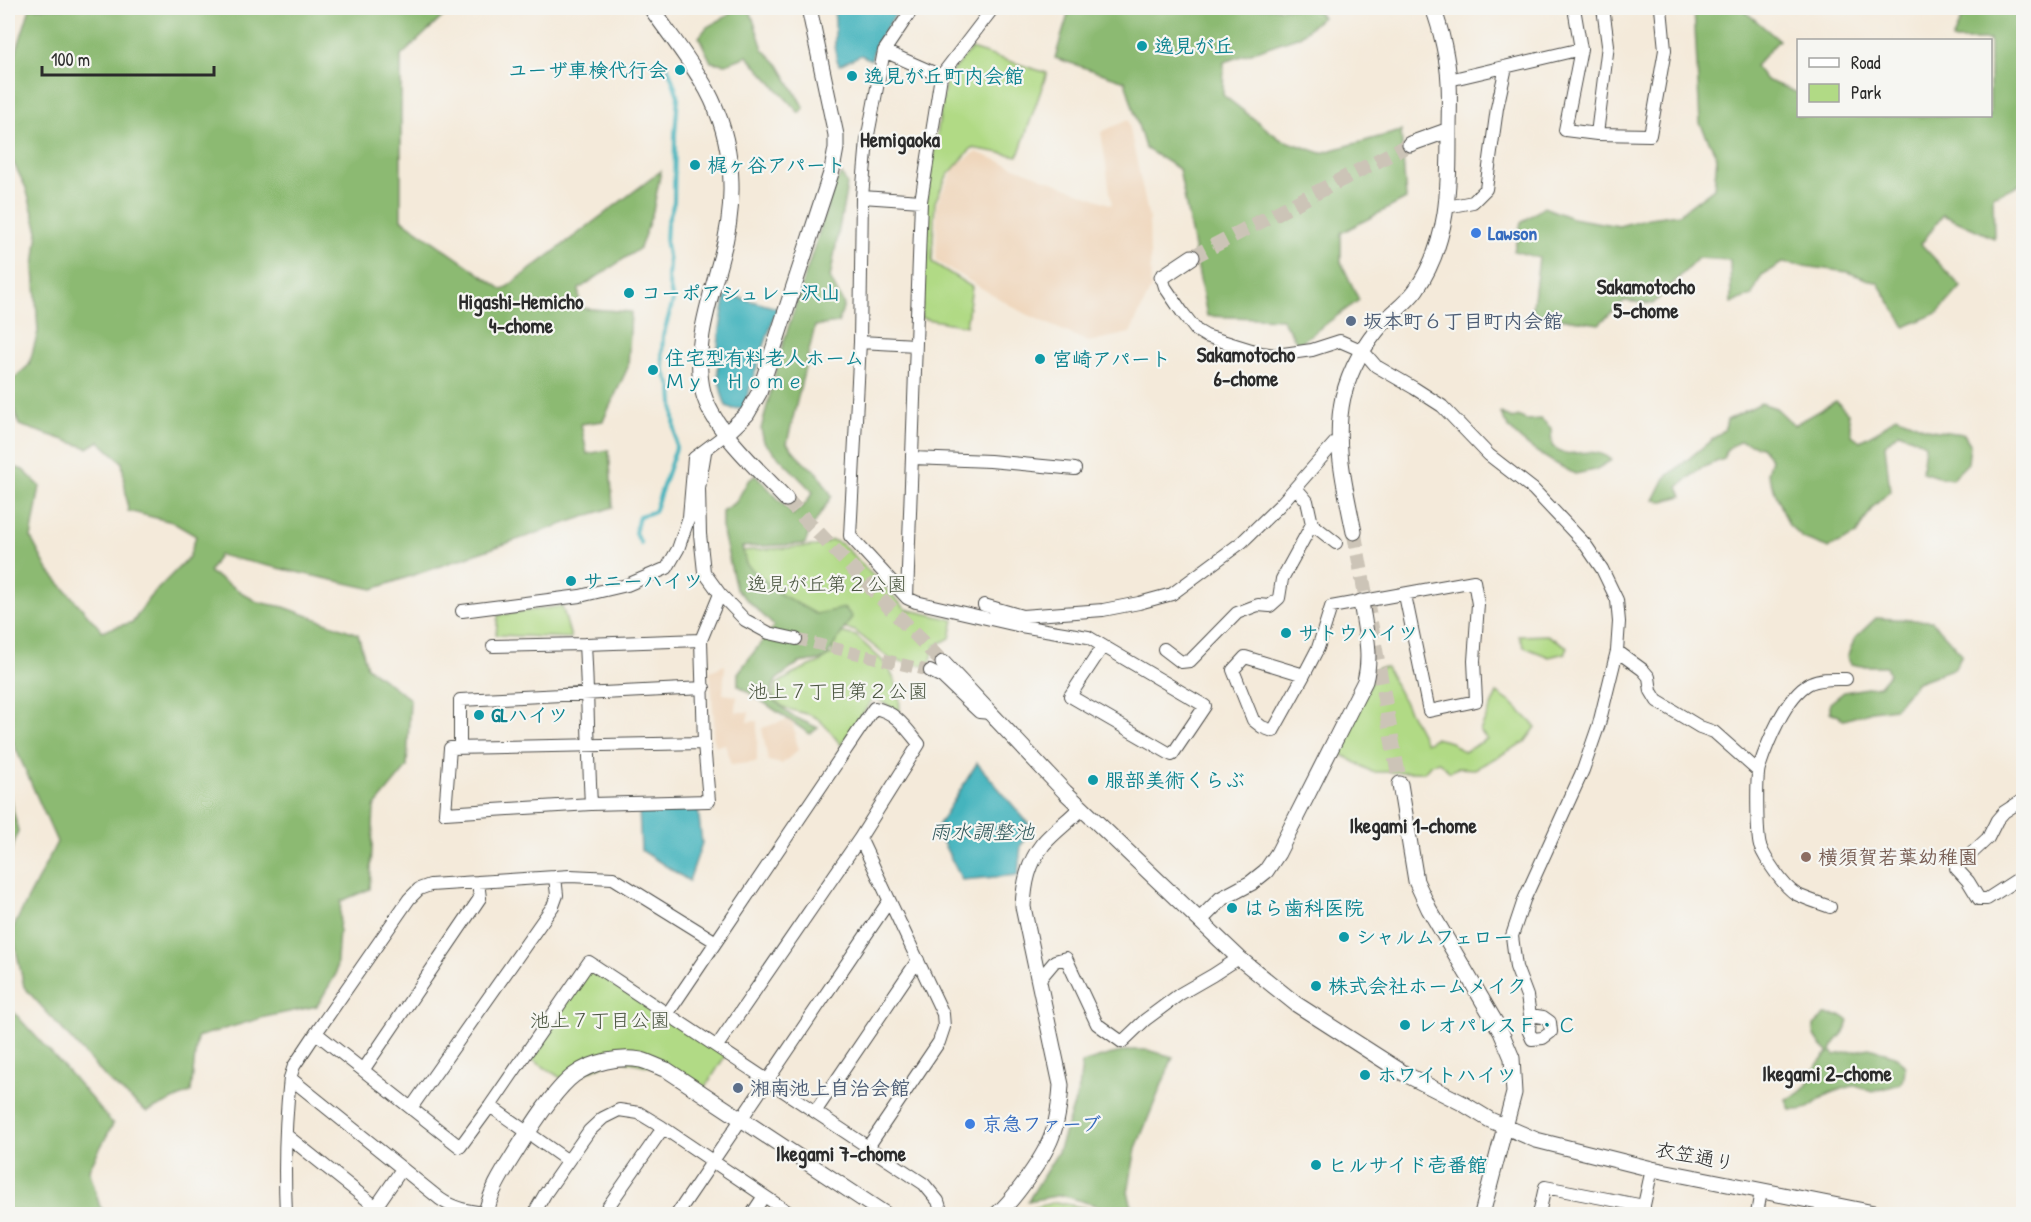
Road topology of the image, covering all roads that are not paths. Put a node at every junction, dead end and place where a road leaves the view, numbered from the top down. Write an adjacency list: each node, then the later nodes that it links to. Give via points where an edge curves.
1 (651, 8): 25 (street, via 708,92 729,151 729,227 706,309 701,365 708,406)
2 (809, 8): 25 (street, via 837,135 832,170 759,393 747,414)
3 (913, 8): 10 (street)
4 (993, 8): 12 (street)
5 (1433, 8): 13 (street)
6 (1574, 8): 9 (street)
7 (1603, 8): 15 (street, via 1608,45)
8 (1661, 8): 15 (street, via 1665,50 1650,135)
9 (1581, 49): 11 (street); 15 (street, via 1565,130)
10 (884, 51): 12 (street); 17 (street, via 867,140)
11 (1506, 67): 13 (street); 19 (street, via 1486,189 1473,202)
12 (941, 76): 18 (street)
13 (1449, 80): 14 (street)
14 (1449, 130): 16 (street); 19 (street)
15 (1597, 134)
16 (1410, 144)
17 (862, 197): 18 (street); 22 (street)
18 (921, 201): 23 (street)
19 (1447, 207): 24 (street, via 1438,245 1416,289)
20 (1192, 257): 21 (street)
21 (1162, 277): 24 (street, via 1182,312 1206,336 1276,355 1340,341)
22 (860, 342): 23 (street); 37 (street, via 850,536)
23 (916, 345): 28 (street)
24 (1362, 351): 26 (street, via 1344,395); 47 (street, via 1376,366 1442,406 1479,446 1533,489 1585,544 1617,600)
25 (726, 434): 27 (street); 31 (street)
26 (1338, 439): 30 (street); 33 (street)
27 (705, 452): 35 (street, via 699,488 704,572); 40 (street, via 694,458 689,517 668,568 627,585 580,596)
28 (912, 458): 29 (street); 37 (street)
29 (1075, 469)
30 (1296, 488): 32 (street, via 1307,501); 39 (street, via 1242,542 1172,594 1103,610 1022,616)
31 (786, 499)
32 (1312, 524): 34 (street); 46 (street, via 1282,579 1279,598 1270,606 1258,605 1237,614 1190,661 1181,662)
33 (1354, 532)
34 (1336, 543)
35 (720, 594): 41 (street, via 745,620 769,633); 42 (street)
36 (1405, 595): 36 (street, via 1473,581 1478,604 1476,701 1429,711); 38 (street)
37 (908, 598): 45 (street, via 1021,626 1088,637)
38 (1361, 602): 50 (street, via 1331,607 1318,648); 69 (street, via 1369,654 1365,681 1278,853 1266,871 1221,899)
39 (984, 606)
40 (462, 611)
41 (795, 639)
42 (701, 640): 43 (street); 52 (street)
43 (585, 644): 44 (street); 53 (street)
44 (493, 646)
45 (1103, 646): 45 (street, via 1070,696 1172,755 1205,706)
46 (1164, 649)
47 (1617, 651): 58 (street, via 1649,677 1656,701 1714,732); 75 (street, via 1583,770 1524,900 1512,936)
48 (943, 663): 54 (street, 衣笠通り)
49 (930, 671): 54 (street, via 942,677 979,712)
50 (1304, 675): 50 (street, via 1273,731 1253,720 1233,670 1245,657)
51 (1846, 679): 58 (street, via 1808,684 1791,699)
52 (704, 688): 53 (street); 55 (street)
53 (588, 693): 56 (street); 57 (street, via 460,700)
54 (992, 714): 62 (street, 衣笠通り)
55 (704, 743): 56 (street); 61 (street, via 710,801)
56 (587, 744): 57 (street); 61 (street)
57 (460, 748): 61 (street, via 450,748 445,813)
58 (1758, 771): 68 (street, via 1759,835 1770,865 1794,893)
59 (1400, 784): 85 (street, via 1416,881 1512,1058 1514,1093)
60 (2024, 799): 64 (street, via 2004,812 1988,838 1956,868 1978,899 1987,899)
61 (591, 804)
62 (1081, 808): 69 (street, 衣笠通り); 73 (street, via 1043,844 1024,884 1023,907)
63 (860, 838): 67 (street); 70 (street, via 919,744 899,718 883,709 874,708); 77 (street)
64 (2024, 875)
65 (555, 877): 66 (street); 70 (street, via 613,878); 82 (street, via 557,895 553,906)
66 (478, 882): 76 (street, via 419,889); 78 (street, via 480,898)
67 (889, 901): 72 (street); 80 (street)
68 (1830, 907)
69 (1200, 920): 71 (street, 衣笠通り)
70 (716, 942): 74 (street)
71 (1239, 958): 73 (street, via 1180,994 1122,1042 1097,1024 1066,958 1055,961); 85 (street, 衣笠通り, via 1296,1004 1363,1049)
72 (918, 960): 83 (street); 89 (street, via 943,1014 944,1027 939,1042)
73 (1040, 980): 107 (street, via 1061,1084 1059,1108 1044,1156)
74 (668, 1013): 77 (street); 81 (street, via 589,962)
75 (1530, 1016)
76 (316, 1033): 78 (street); 79 (street)
77 (717, 1046): 80 (street)
78 (364, 1069): 82 (street)
79 (290, 1078): 88 (street); 92 (street)
80 (769, 1081): 83 (street); 84 (street)
81 (490, 1106): 82 (street, via 460,1147); 87 (street)
82 (411, 1108)
83 (815, 1112): 89 (street)
84 (742, 1119): 87 (street, via 667,1070 641,1060 615,1059 575,1074); 91 (street); 105 (street)
85 (1506, 1127): 93 (street, 衣笠通り, via 1524,1137); 108 (street)
86 (663, 1128): 90 (street, via 639,1113 619,1110 589,1131); 91 (street); 101 (street)
87 (528, 1133): 90 (street); 98 (street, via 491,1195)
88 (286, 1135): 97 (street); 99 (street)
89 (868, 1147): 106 (street, via 924,1184 938,1201)
90 (568, 1161): 100 (street, via 537,1208)
91 (713, 1162): 95 (street); 102 (street)
92 (402, 1169): 97 (street); 98 (street, via 451,1207)
93 (1652, 1169): 94 (street, 衣笠通り); 96 (street)
94 (1761, 1191): 110 (street); 111 (street, 衣笠通り)
95 (764, 1196): 103 (street); 104 (street)
96 (1643, 1210): 109 (street, via 1545,1187)
97 (377, 1212)
98 (486, 1214)
99 (286, 1215)
100 (538, 1215)
101 (603, 1215)
102 (678, 1215)
103 (752, 1215)
104 (791, 1215)
105 (885, 1215)
106 (942, 1215)
107 (997, 1215)
108 (1482, 1215)
109 (1539, 1215)
110 (1757, 1215)
111 (1879, 1215)

